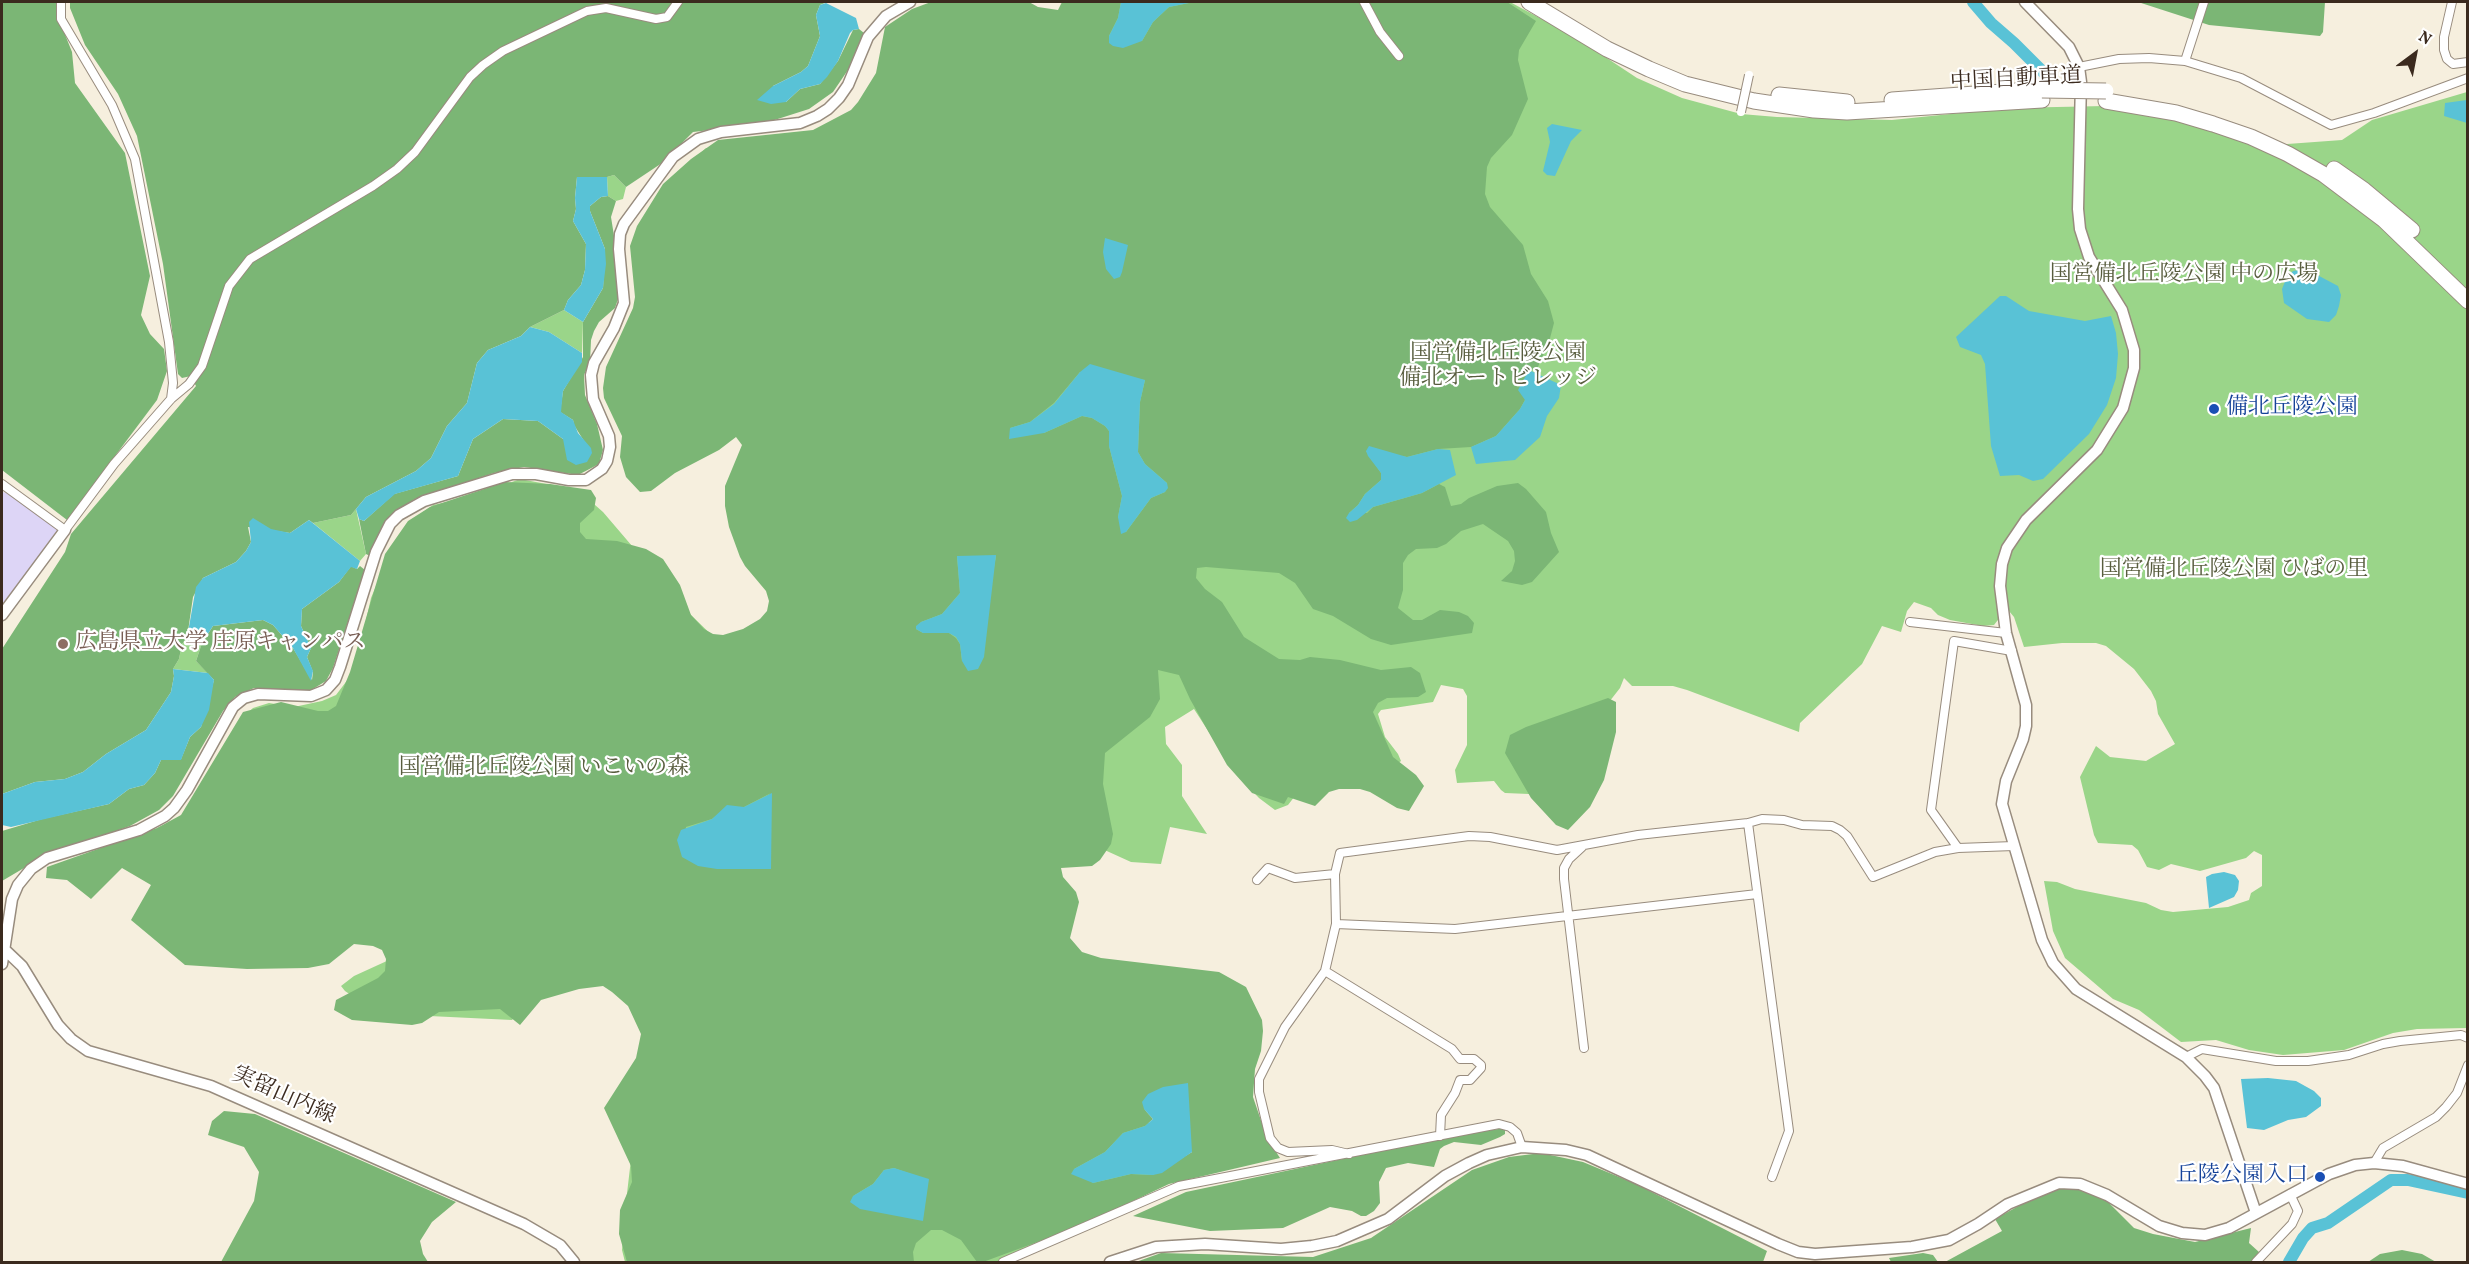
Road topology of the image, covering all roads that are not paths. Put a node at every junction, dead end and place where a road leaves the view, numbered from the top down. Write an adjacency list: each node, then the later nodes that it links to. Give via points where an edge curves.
1 (61, 2): 21 (street, via 62,20 112,105 135,159 170,342)
2 (678, 2): 21 (street, via 667,17 656,19 606,8 587,10 503,51 483,65 415,152 397,169 242,267 229,286 202,366)
3 (910, 2): 37 (street, via 886,16 868,36 848,85 828,109 800,123 721,132 698,139 673,158 624,224 619,249 624,303 591,375 593,399 609,436 610,447 602,469 586,480 512,474 424,501 399,515 376,552 340,667 326,690 311,696 258,694 244,698 233,707 186,790 165,816 139,830 47,858 31,869 12,899)
4 (1364, 2): 10 (street)
5 (1529, 2): 16 (highway, 中国自動車道, via 1607,49 1649,69 1685,84 1754,101 1847,112)
6 (1547, 2): 16 (highway, 中国自動車道, via 1612,41 1653,60 1755,92 1848,102)
7 (2025, 2): 13 (street, via 2069,47)
8 (2204, 2): 11 (street)
9 (2452, 2): 12 (street, via 2444,50 2453,64)
10 (1399, 56)
11 (2185, 61): 13 (street, via 2119,59); 15 (street, via 2241,78 2331,125 2374,114)
12 (2468, 62)
13 (2079, 67): 26 (street, via 2080,229 2089,257 2122,310 2132,340 2134,368 2123,408 2097,450 2026,520 2007,548 2000,586)
14 (1749, 75): 18 (street, bridge)
15 (2468, 78)
16 (2042, 95): 17 (highway, 中国自動車道, bridge)
17 (2106, 96): 19 (highway, 中国自動車道, via 2180,104 2217,114 2294,146 2329,166 2391,212); 20 (highway, 中国自動車道, via 2213,124 2288,154 2323,174 2384,220)
18 (1741, 112)
19 (2468, 287)
20 (2468, 301)
21 (171, 399): 23 (street, via 114,464)
22 (2, 484): 23 (street)
23 (65, 530): 24 (street)
24 (2, 615)
25 (1910, 621): 26 (street)
26 (2006, 633): 27 (street)
27 (2012, 651): 30 (street, via 2026,705 2026,726 2002,804); 31 (street, via 1954,641 1931,810)
28 (1748, 823): 29 (street); 31 (street, via 1762,819 1832,826 1846,836 1874,877 1935,852); 34 (street)
29 (1586, 845): 32 (street, via 1557,850 1490,837 1452,838 1340,853); 35 (street, via 1572,854 1564,868)
30 (2014, 846): 31 (street); 42 (street, via 2042,940 2053,963 2076,989)
31 (1958, 848)
32 (1335, 874): 33 (street, via 1295,878 1268,868); 36 (street)
33 (1257, 880)
34 (1757, 894): 35 (street); 48 (street, via 1789,1131)
35 (1568, 915): 36 (street, via 1455,929); 41 (street)
36 (1336, 924): 39 (street)
37 (3, 948): 38 (street); 52 (street, 実留山内線, via 22,966 58,1025 88,1051 211,1086 524,1224 560,1245)
38 (2, 964)
39 (1325, 971): 44 (street, via 1452,1049 1460,1059 1474,1059 1482,1067 1472,1078 1460,1080 1441,1115); 46 (street, via 1285,1027 1259,1078 1259,1092 1270,1138 1278,1148 1288,1152 1332,1150)
40 (2468, 1038): 42 (street, via 2461,1035 2400,1041 2349,1056 2308,1061 2202,1049)
41 (1584, 1048)
42 (2186, 1057): 51 (street, via 2214,1088)
43 (2468, 1065): 47 (street, via 2457,1093 2446,1107 2383,1148)
44 (1440, 1136): 45 (street, via 1505,1125 1517,1133); 46 (street)
45 (1522, 1147): 51 (street, via 1587,1155 1778,1244 1815,1254 1912,1247 1949,1240 2008,1204 2059,1183 2080,1184 2159,1226 2182,1233 2205,1235 2229,1228); 54 (street, via 1469,1163 1388,1219 1337,1241 1281,1249 1156,1247)
46 (1349, 1154): 53 (street, via 1179,1186)
47 (2374, 1163): 49 (street, via 2403,1166); 50 (street, via 2329,1174)
48 (1772, 1177)
49 (2468, 1184)
50 (2290, 1194): 51 (street); 55 (street, via 2298,1211 2292,1224)
51 (2256, 1213)
52 (574, 1263)
53 (1004, 1263)
54 (1110, 1263)
55 (2256, 1263)

